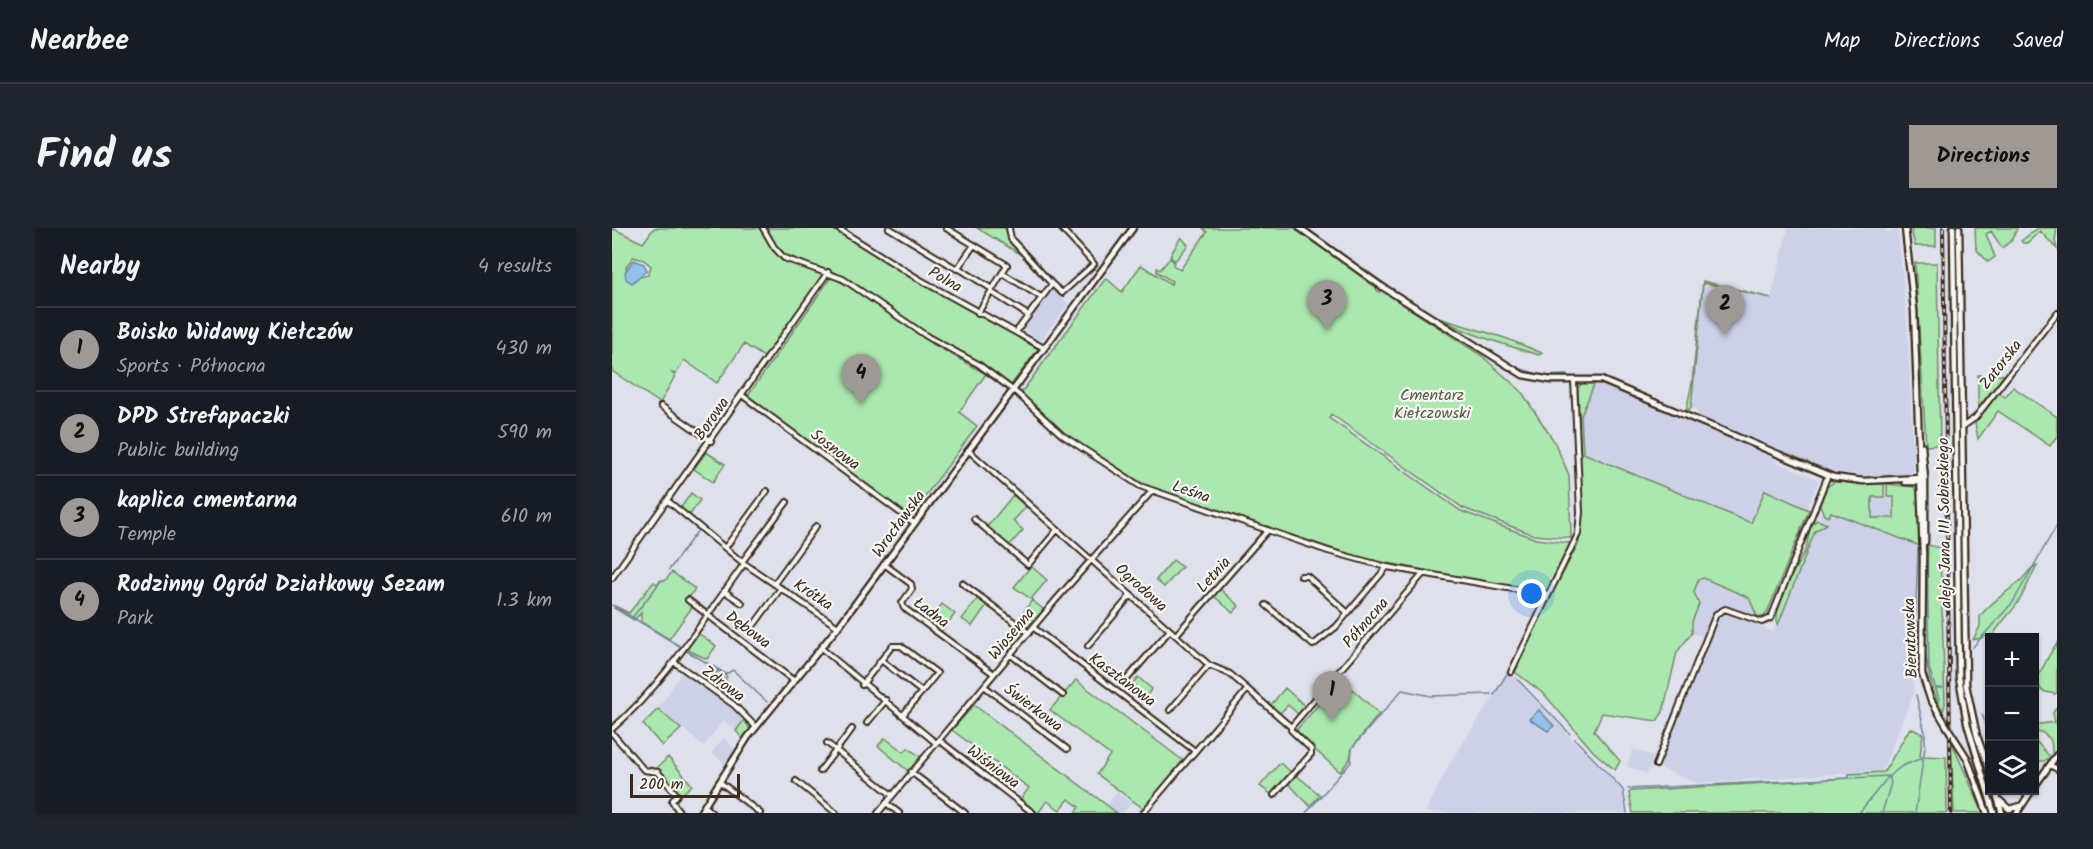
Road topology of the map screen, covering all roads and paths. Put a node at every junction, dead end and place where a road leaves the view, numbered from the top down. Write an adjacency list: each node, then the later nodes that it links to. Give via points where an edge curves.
1 (763, 228): 14 (street, via 782,257)
2 (837, 228): 19 (street, Polna)
3 (889, 228): 13 (street)
4 (946, 228): 12 (street)
5 (1009, 228): 16 (street, via 1011,239)
6 (1061, 228): 16 (street, via 1093,263 1062,293)
7 (1133, 228): 23 (street, Wrocławska)
8 (1300, 228): 24 (street, via 1374,281 1513,370 1539,379)
9 (1905, 228): 32 (street, Bierutowska, via 1914,310)
10 (1953, 228): 124 (street, aleja Jana III Sobieskiego, via 1959,677 1967,723)
11 (1959, 228): 28 (street, aleja Jana III Sobieskiego)
12 (974, 245): 13 (street); 15 (street, via 1007,265)
13 (958, 269): 17 (street)
14 (828, 272): 25 (street, via 928,337 978,364); 26 (street, Borowa)
15 (1002, 273): 17 (street); 18 (street)
16 (1052, 284): 18 (street)
17 (992, 290): 19 (street); 21 (street)
18 (1041, 297): 21 (street)
19 (978, 313): 22 (street, Polna)
20 (2057, 313): 28 (street, Zatorska, via 1975,418)
21 (1028, 315): 22 (street)
22 (1016, 332): 23 (street, Polna)
23 (1044, 348): 25 (street, Wrocławska)
24 (1574, 379): 31 (street, via 1601,380); 55 (street, via 1580,524 1574,546)
25 (1013, 390): 30 (street, Wrocławska); 34 (street, Leśna, via 1062,435)
26 (742, 396): 29 (street, Borowa); 38 (street, Sosnowa)
27 (661, 406): 29 (street)
28 (1962, 428): 96 (street, aleja Jana III Sobieskiego, via 1966,685)
29 (711, 441): 35 (street, Borowa)
30 (968, 450): 38 (street, Wrocławska); 40 (street, Ogrodowa)
31 (1828, 475): 32 (street, via 1863,481); 97 (street, via 1771,618 1762,622 1725,609 1717,613)
32 (1922, 481): 123 (street, Bierutowska, bridge, via 1922,674 1929,698 1967,758)
33 (767, 491): 42 (street)
34 (1152, 491): 41 (street, Leśna); 43 (street, Wiosenna)
35 (668, 501): 42 (street, Krótka); 49 (street, Borowa)
36 (787, 502): 44 (street)
37 (974, 519): 40 (street, via 1028,565)
38 (914, 524): 45 (street, Wrocławska)
39 (816, 526): 51 (street, Krótka)
40 (1057, 530): 43 (street, Ogrodowa)
41 (1268, 531): 46 (street, Leśna); 66 (street, Letnia)
42 (725, 549): 44 (street, Krótka)
43 (1091, 560): 54 (street, Ogrodowa); 62 (street, Wiosenna)
44 (743, 563): 51 (street, Krótka); 53 (street)
45 (884, 564): 61 (street, Wrocławska); 74 (street, Ładna, via 912,586 902,603 904,608)
46 (1387, 567): 47 (street, Leśna); 59 (street)
47 (1423, 574): 55 (street, Leśna); 87 (street, Północna)
48 (1302, 576): 59 (street, via 1307,576)
49 (612, 578)
50 (962, 583): 65 (street)
51 (774, 584): 52 (street, Krótka)
52 (781, 588): 61 (street, Krótka); 63 (street)
53 (724, 591): 57 (street); 60 (street)
54 (1131, 595): 64 (street, Ogrodowa); 67 (street)
55 (1548, 595): 73 (street)
56 (688, 600): 60 (street, Dębowa)
57 (742, 603)
58 (1266, 605): 59 (street, via 1313,645)
59 (1348, 613)
60 (707, 614): 71 (street); 76 (street, Dębowa)
61 (838, 627): 68 (street, Wrocławska)
62 (1034, 628): 65 (street, Wiosenna); 94 (street, Kasztanowa)
63 (751, 629)
64 (1170, 630): 66 (street, Ogrodowa); 75 (street)
65 (1029, 633): 69 (street, Wiosenna)
66 (1176, 635): 72 (street, Ogrodowa)
67 (1088, 646)
68 (820, 648): 76 (street, Wrocławska); 77 (street, Wiśniowa)
69 (1011, 655): 74 (street, Wiosenna); 81 (street)
70 (881, 660): 77 (street); 80 (street); 80 (street, via 892,646 901,646 937,673)
71 (674, 662): 86 (street, Zdrowa, via 734,705); 89 (street)
72 (1209, 665): 79 (street, Ogrodowa, via 1230,674); 83 (street)
73 (1511, 672)
74 (994, 674): 78 (street, Wiosenna)
75 (1127, 679)
76 (793, 680): 86 (street, Wrocławska)
77 (862, 685): 82 (street, Wiśniowa)
78 (984, 686): 90 (street, Wiosenna); 92 (street, Świerkowa)
79 (1247, 690): 87 (street, Ogrodowa); 94 (street)
80 (922, 692): 84 (street)
81 (1063, 695)
82 (886, 700): 84 (street, Wiśniowa); 85 (street)
83 (1170, 710)
84 (903, 715): 90 (street, Wiśniowa)
85 (867, 723)
86 (756, 727): 104 (street, Wrocławska)
87 (1291, 727): 106 (street, via 1311,754)
88 (852, 729): 93 (street)
89 (612, 731): 113 (street, via 644,770 658,772 675,791 677,795 672,801)
90 (937, 742): 101 (street, Wiosenna); 121 (street, Wiśniowa)
91 (827, 744): 93 (street)
92 (1067, 749)
93 (836, 751): 100 (street); 105 (street)
94 (1195, 751): 122 (street)
95 (2057, 755): 98 (street)
96 (1985, 760)
97 (1656, 765)
98 (2050, 765): 99 (street); 103 (street)
99 (2057, 769)
100 (820, 771)
101 (911, 772): 105 (street, Wiosenna); 120 (street)
102 (796, 781): 117 (street)
103 (2039, 781)
104 (720, 782): 112 (street, Wrocławska); 116 (street)
105 (892, 795): 110 (street, Wiosenna)
106 (1274, 795)
107 (1997, 795): 109 (street)
108 (2029, 795): 111 (street)
109 (1998, 799): 111 (street, via 2009,809); 125 (street)
110 (886, 803): 118 (street, Wiosenna); 119 (street)
111 (2021, 806): 126 (street)
112 (705, 807): 114 (street, Wrocławska); 115 (street)
113 (680, 813)
114 (700, 813)
115 (712, 813)
116 (760, 813)
117 (836, 813)
118 (878, 813)
119 (899, 813)
120 (965, 813)
121 (1033, 813)
122 (1143, 813)
123 (1987, 813)
124 (1994, 813)
125 (2002, 813)
126 (2016, 813)

